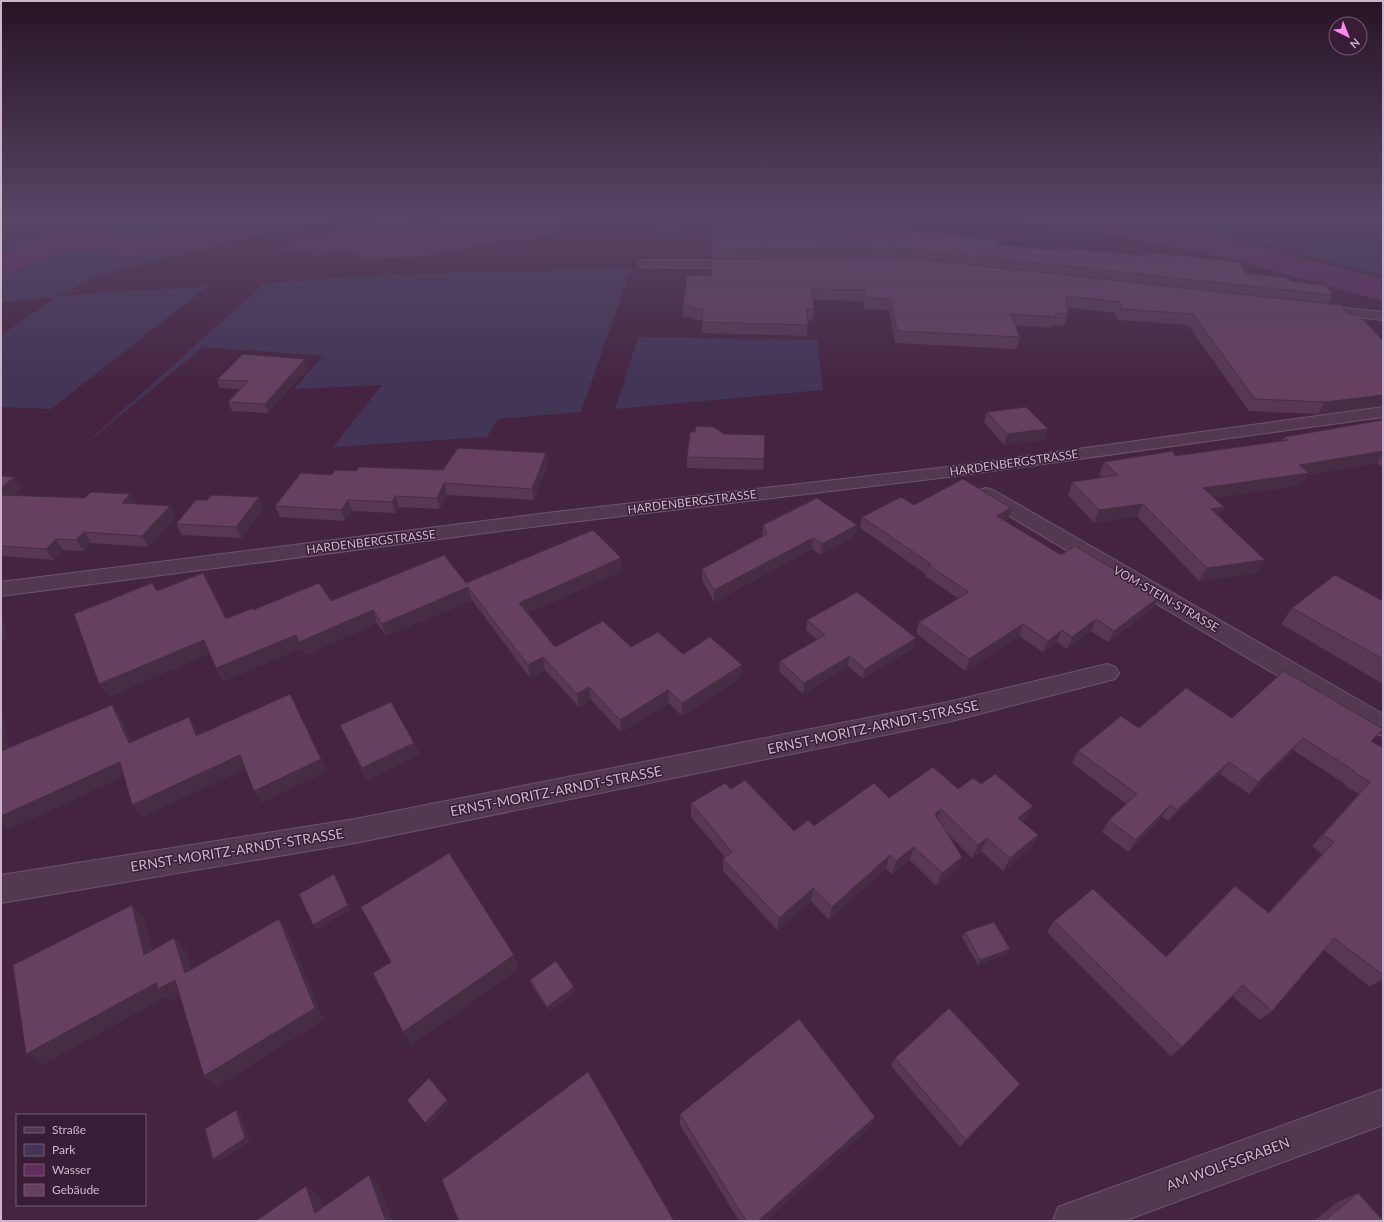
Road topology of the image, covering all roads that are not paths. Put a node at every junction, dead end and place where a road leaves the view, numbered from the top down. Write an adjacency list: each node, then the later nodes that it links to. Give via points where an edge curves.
1 (1304, 308): 2 (street)
2 (1383, 316)
3 (1383, 412): 4 (street, HARDENBERGSTRASSE)
4 (948, 472): 5 (street, HARDENBERGSTRASSE, via 555,518); 7 (street, VOM-STEIN-STRASSE)
5 (1, 588)
6 (1107, 673): 8 (street, ERNST-MORITZ-ARNDT-STRASSE, via 948,712 355,831)
7 (1383, 726)
8 (1, 889)
9 (1383, 1107): 10 (street, AM WOLFSGRABEN)
10 (1072, 1221)

